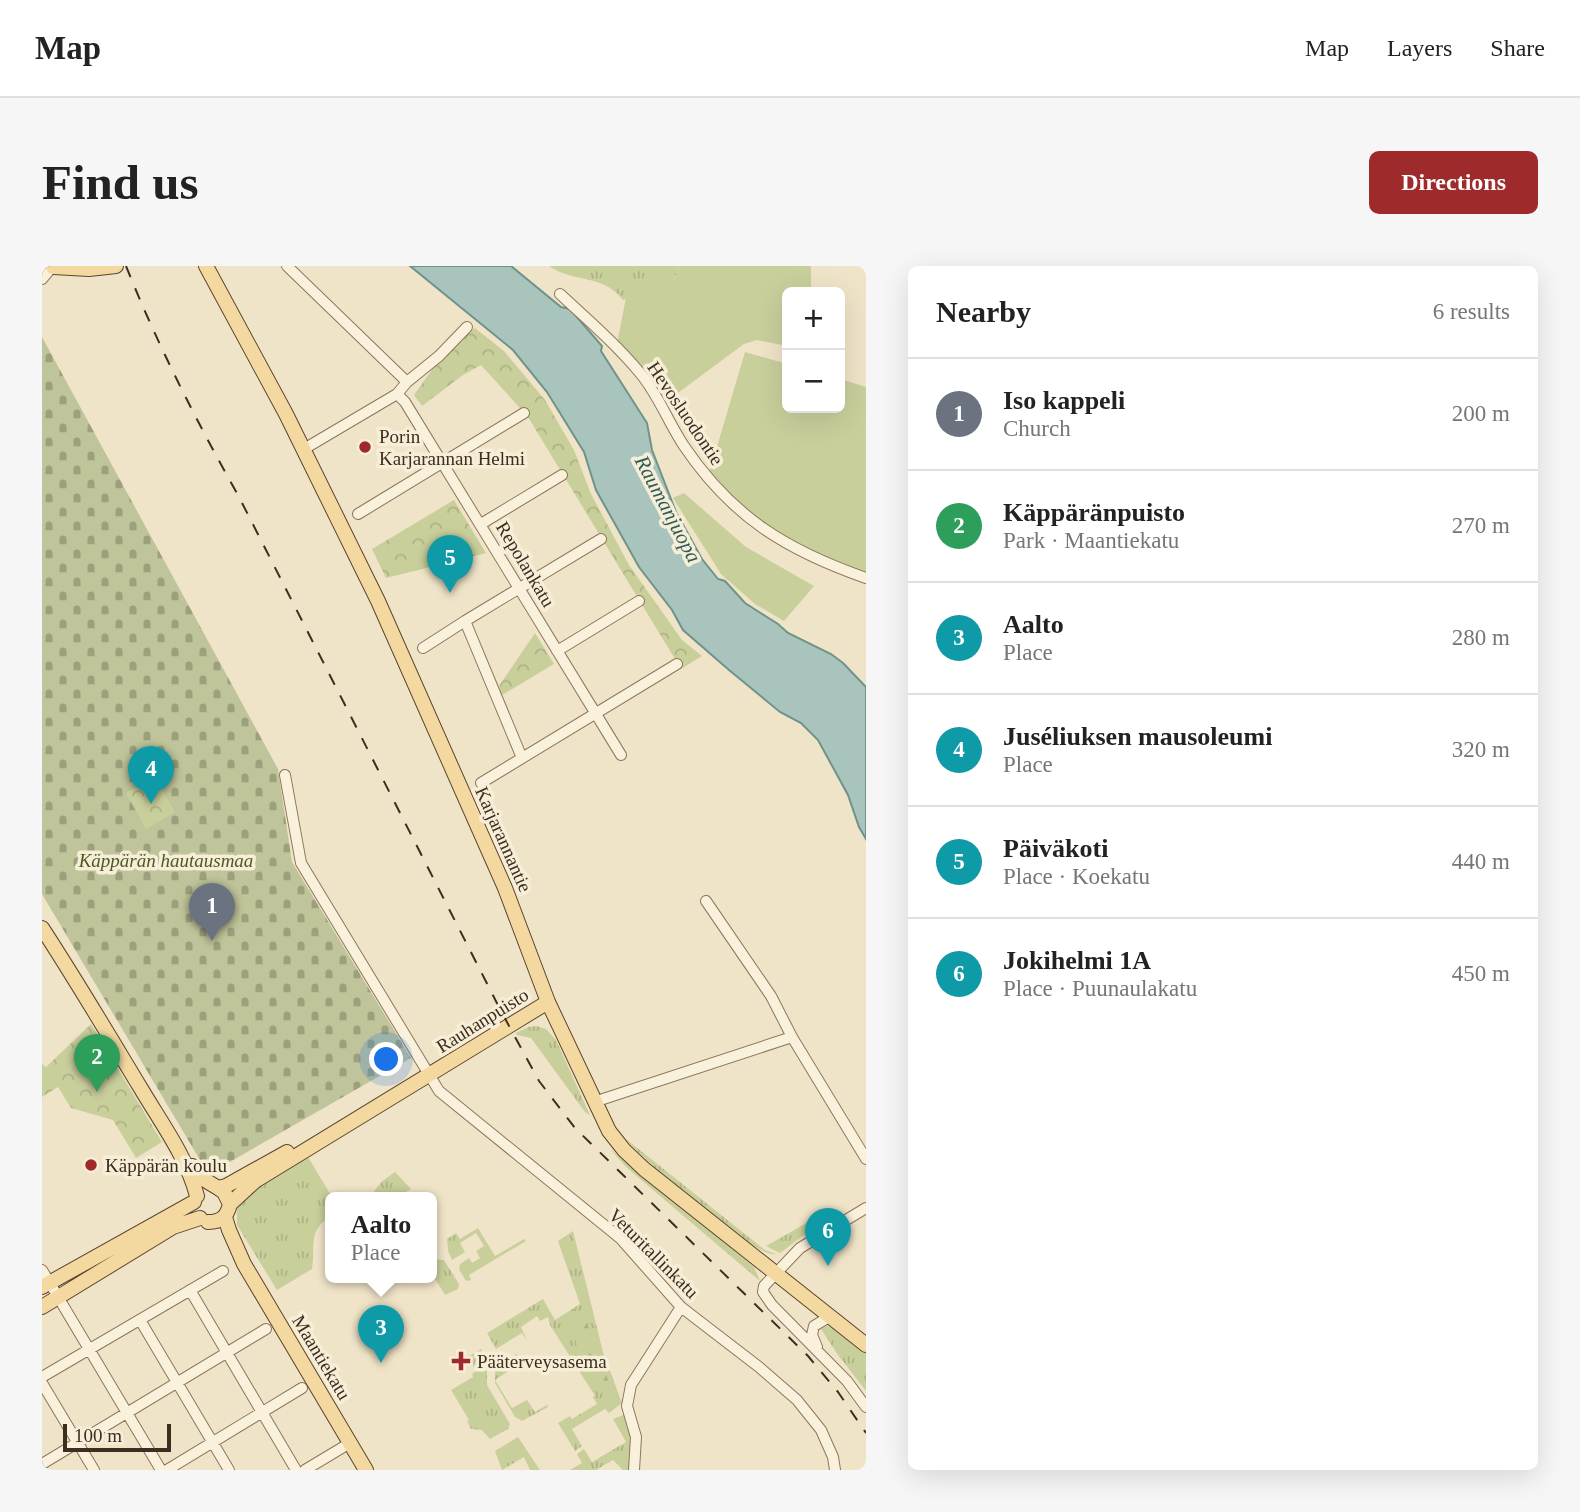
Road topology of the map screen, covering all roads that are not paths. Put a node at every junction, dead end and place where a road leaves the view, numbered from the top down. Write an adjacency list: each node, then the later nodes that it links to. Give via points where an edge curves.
1 (116, 266): 4 (main road)
2 (206, 266): 11 (main road, Karjarannantie)
3 (287, 266): 8 (street)
4 (53, 267): 5 (street)
5 (42, 279)
6 (560, 294): 17 (street, Hevosluodontie, via 640,373 688,451 735,508 790,546)
7 (467, 327): 8 (street)
8 (407, 382): 9 (street)
9 (397, 394): 11 (street); 12 (street, Repolankatu)
10 (524, 413): 12 (street)
11 (304, 449): 31 (main road, Karjarannantie, via 378,601 505,888)
12 (443, 462): 14 (street); 15 (street, Repolankatu)
13 (562, 475): 15 (street)
14 (358, 514)
15 (481, 524): 18 (street, Repolankatu)
16 (601, 539): 18 (street)
17 (866, 578)
18 (519, 588): 20 (street); 22 (street, Repolankatu)
19 (639, 601): 22 (street)
20 (465, 621): 21 (street); 26 (street)
21 (423, 648)
22 (557, 650): 24 (street, Repolankatu)
23 (677, 664): 24 (street)
24 (595, 713): 25 (street, Repolankatu); 26 (street)
25 (621, 755)
26 (523, 758): 28 (street)
27 (285, 775): 33 (street, Veturitallinkatu, via 301,863)
28 (481, 783)
29 (706, 901): 32 (street, via 771,996)
30 (42, 928): 35 (main road)
31 (548, 1002): 33 (main road, Rauhanpuisto); 34 (main road, Karjarannantie)
32 (792, 1037): 34 (street); 37 (street)
33 (429, 1075): 36 (main road, Rauhanpuisto); 49 (street, Veturitallinkatu, via 449,1100 620,1238)
34 (594, 1102): 45 (main road, Karjarannantie, via 624,1150)
35 (166, 1131): 38 (main road, via 201,1178); 39 (main road, via 194,1182)
36 (327, 1136): 38 (main road, Rauhanpuisto, via 226,1186); 41 (main road, Rauhanpuisto, via 255,1181)
37 (866, 1159)
38 (215, 1187): 39 (main road); 41 (main road, via 228,1197)
39 (195, 1199): 42 (main road, via 194,1208); 46 (main road)
40 (866, 1208): 45 (street, via 800,1248)
41 (227, 1210): 42 (main road, via 215,1222); 43 (main road, Maantiekatu, via 229,1230)
42 (204, 1220): 43 (main road, Maantiekatu, via 222,1234); 46 (main road, via 173,1227)
43 (244, 1264): 66 (main road, Maantiekatu)
44 (223, 1271): 47 (street)
45 (775, 1274): 50 (main road, Karjarannantie); 55 (street, via 763,1292)
46 (49, 1285): 48 (main road); 54 (street)
47 (190, 1290): 51 (street); 56 (street)
48 (42, 1307)
49 (681, 1307): 74 (street, via 631,1385 627,1406 636,1437); 75 (street, Veturitallinkatu, via 797,1400 821,1430)
50 (830, 1317): 53 (main road, Karjarannantie); 55 (street, via 814,1326 812,1335)
51 (140, 1320): 54 (street); 59 (street)
52 (266, 1329): 56 (street)
53 (866, 1345)
54 (90, 1349): 57 (street); 62 (street)
55 (820, 1352): 61 (street)
56 (227, 1353): 59 (street); 63 (street)
57 (42, 1377)
58 (42, 1383): 64 (street)
59 (177, 1383): 62 (street); 65 (street)
60 (302, 1388): 63 (street)
61 (866, 1407)
62 (127, 1413): 64 (street); 69 (street)
63 (262, 1413): 65 (street); 71 (street)
64 (78, 1443): 67 (street); 68 (street)
65 (213, 1443): 69 (street); 70 (street)
66 (351, 1443): 72 (street); 73 (main road, Maantiekatu)
67 (42, 1464)
68 (94, 1470)
69 (164, 1470)
70 (229, 1470)
71 (296, 1470)
72 (305, 1470)
73 (366, 1470)
74 (634, 1470)
75 (835, 1470)

